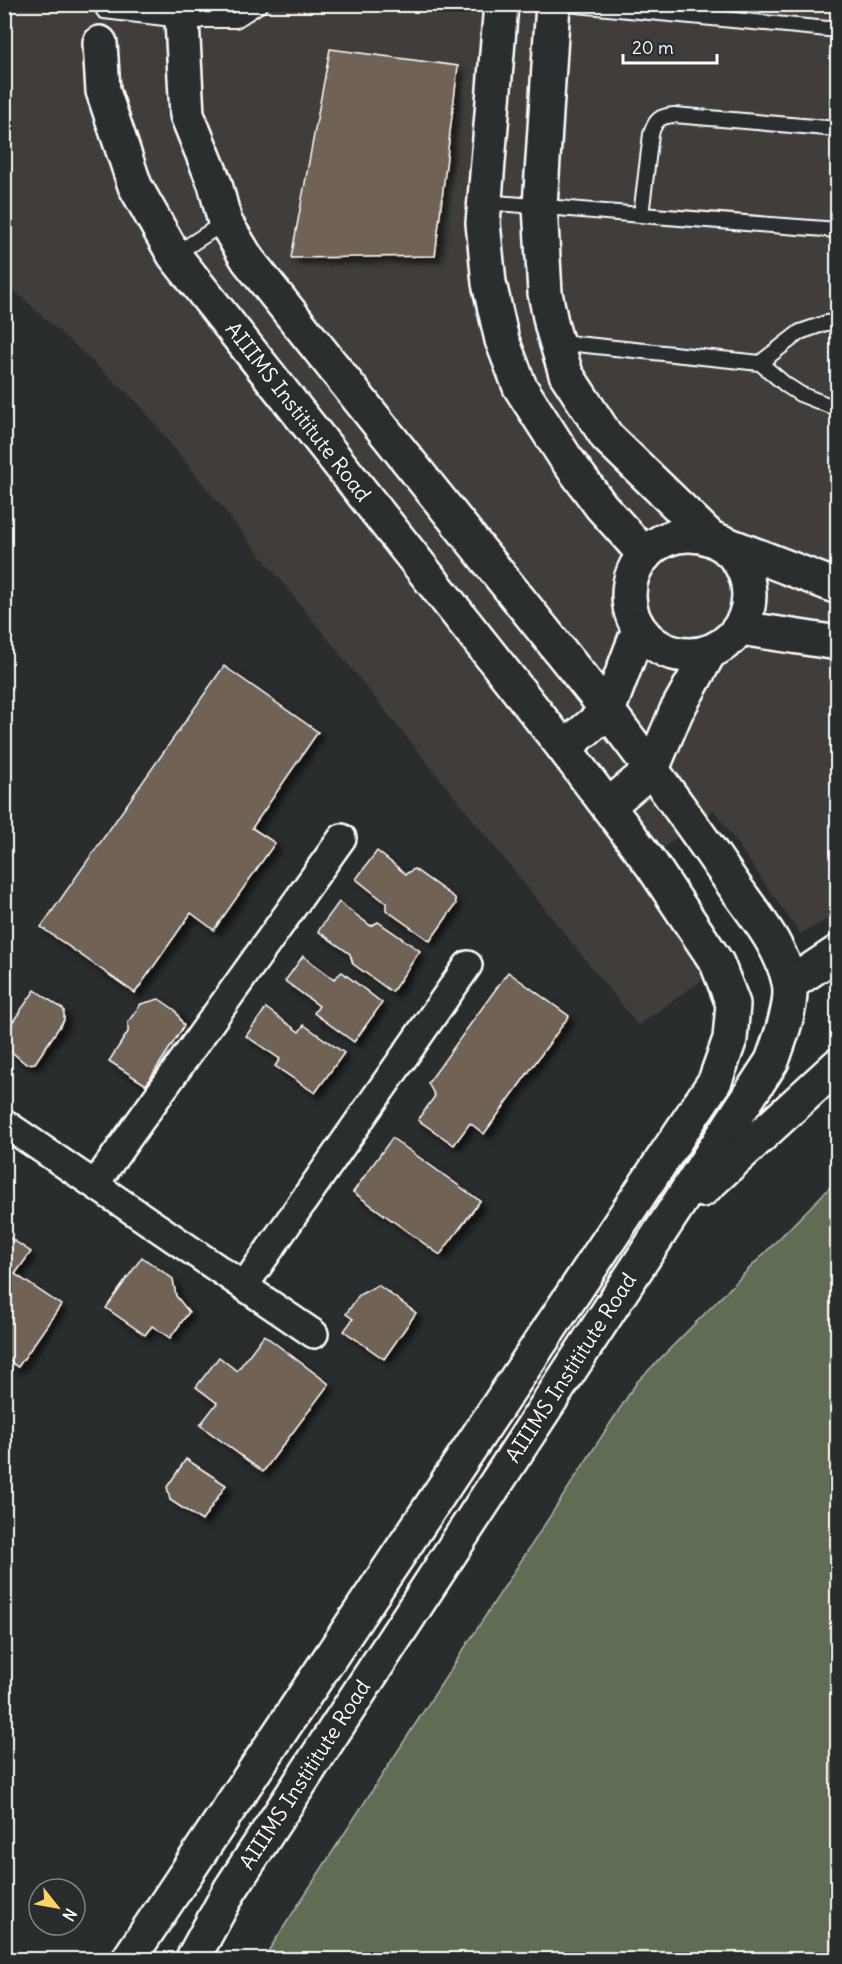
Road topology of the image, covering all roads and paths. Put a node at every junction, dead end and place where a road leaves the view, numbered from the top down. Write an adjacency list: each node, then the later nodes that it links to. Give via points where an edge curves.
1 (261, 4): 5 (lane, via 236,20)
2 (501, 4): 9 (street)
3 (553, 4): 10 (street)
4 (566, 4): 7 (lane)
5 (177, 14): 6 (lane); 12 (street, AIIIMS Instititute Road, via 188,115)
6 (102, 22): 14 (street, AIIIMS Instititute Road, via 103,91 135,186)
7 (837, 30)
8 (837, 129): 11 (lane, via 662,116 654,123 651,134)
9 (485, 202): 10 (lane); 20 (street, via 483,224 489,283 502,340 520,387 601,506)
10 (540, 206): 11 (lane); 16 (street, via 545,293)
11 (640, 214): 13 (lane)
12 (225, 222): 14 (lane); 26 (street, AIIIMS Instititute Road, via 248,260)
13 (837, 230)
14 (174, 255): 27 (street, AIIIMS Instititute Road)
15 (837, 321): 17 (lane, via 800,332)
16 (557, 342): 17 (lane); 19 (street, via 566,374 607,437)
17 (760, 363): 18 (lane, via 800,394)
18 (837, 409)
19 (711, 537): 20 (street, via 680,536 660,542); 21 (street); 22 (street, via 734,554 745,571 750,591 748,610)
20 (645, 555): 23 (street, via 634,572 629,591 631,611)
21 (837, 587)
22 (740, 628): 24 (street); 25 (street, via 727,643)
23 (639, 629): 25 (street, via 652,644 670,653); 26 (street)
24 (837, 643)
25 (710, 653): 28 (street, via 676,712)
26 (608, 711): 27 (street); 28 (street, AIIIMS Instititute Road)
27 (564, 748): 29 (street, AIIIMS Instititute Road)
28 (652, 769): 29 (street); 33 (street, AIIIMS Instititute Road, via 774,943)
29 (608, 806): 40 (street, AIIIMS Instititute Road, via 717,963 733,1004 730,1039 715,1081)
30 (342, 837): 36 (street)
31 (837, 952): 33 (street)
32 (468, 965): 38 (street)
33 (790, 984): 37 (street, AIIIMS Instititute Road, via 786,1019 772,1061)
34 (837, 1065): 37 (street)
35 (4, 1123): 36 (street)
36 (95, 1184): 38 (street)
37 (666, 1222): 41 (street, AIIIMS Instititute Road, via 230,1890)
38 (244, 1286): 39 (street)
39 (314, 1334)
40 (128, 1959)
41 (192, 1959)

